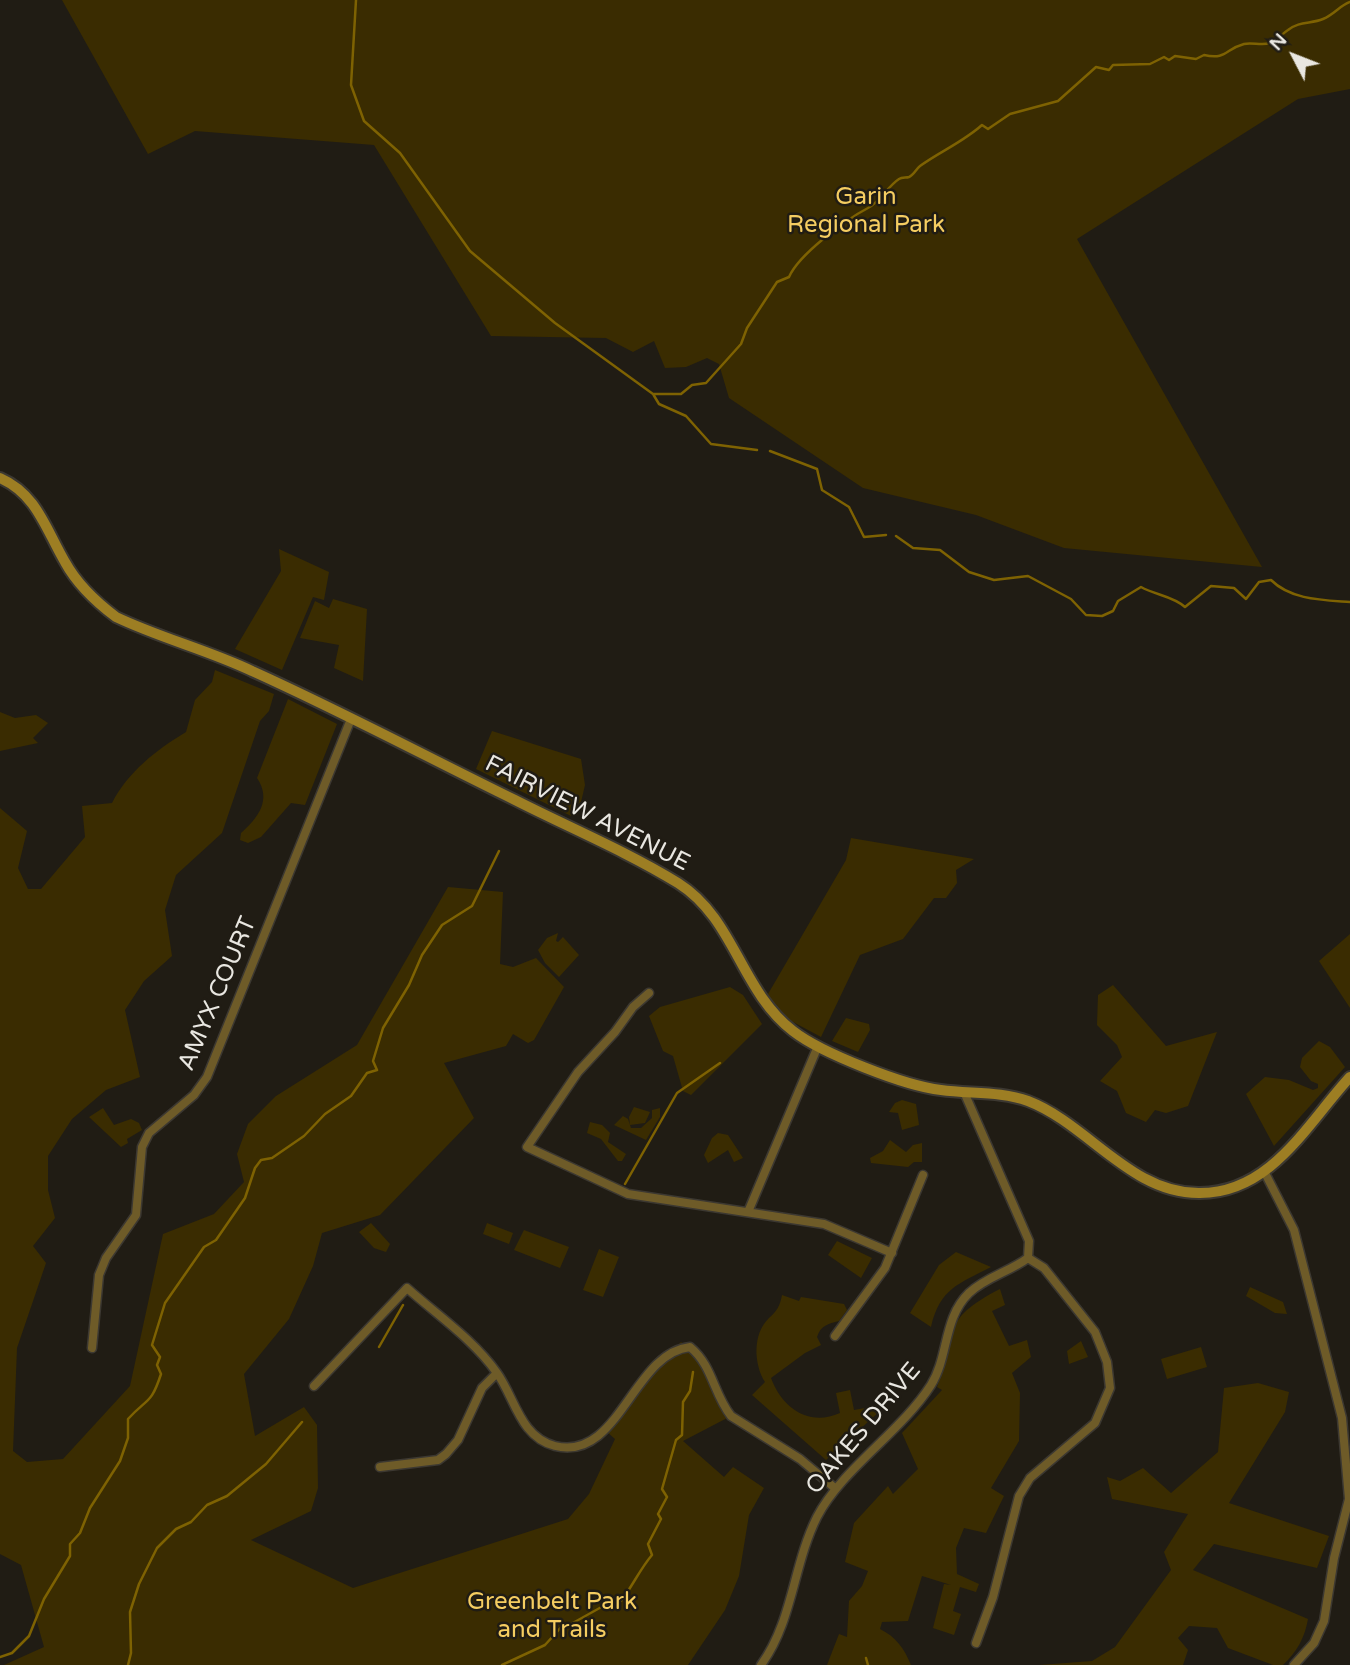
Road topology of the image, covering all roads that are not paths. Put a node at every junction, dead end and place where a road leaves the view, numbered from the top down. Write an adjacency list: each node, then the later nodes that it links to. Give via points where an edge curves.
1 (0, 478): 2 (main road, FAIRVIEW AVENUE, via 33,503 78,580 116,617 248,669)
2 (351, 719): 4 (main road, FAIRVIEW AVENUE, via 683,887 722,925 770,1009 794,1032); 13 (street, AMYX COURT, via 207,1077 194,1095 149,1132 142,1147 136,1215 99,1276)
3 (649, 993): 9 (street, via 578,1072 527,1147 628,1194)
4 (818, 1046): 6 (main road, FAIRVIEW AVENUE, via 912,1084); 9 (street)
5 (1350, 1077): 7 (main road, FAIRVIEW AVENUE)
6 (964, 1092): 7 (main road, FAIRVIEW AVENUE, via 1017,1098 1042,1107 1143,1177 1174,1190 1227,1190); 11 (street, via 1029,1241)
7 (1265, 1173): 18 (street, via 1294,1230 1342,1418)
8 (923, 1174): 10 (street)
9 (748, 1212): 10 (street, via 824,1224)
10 (892, 1253): 12 (street)
11 (1028, 1258): 17 (street, OAKES DRIVE, via 969,1293 954,1312 938,1373 925,1394); 19 (street, via 1044,1268 1095,1332 1107,1362 1110,1388 1095,1423 1030,1478 1019,1496)
12 (835, 1336)
13 (92, 1348)
14 (497, 1373): 15 (street, via 407,1288); 16 (street, via 482,1388 458,1440 446,1454 438,1460); 17 (street, via 530,1431 541,1441 558,1447 581,1444 601,1435 671,1351 690,1347 710,1370 731,1416)
15 (314, 1387)
16 (380, 1467)
17 (836, 1489): 20 (street, OAKES DRIVE, via 806,1542 776,1645)
18 (1349, 1500): 21 (street, via 1324,1621 1314,1643)
19 (976, 1643)
20 (761, 1665)
21 (1294, 1665)

